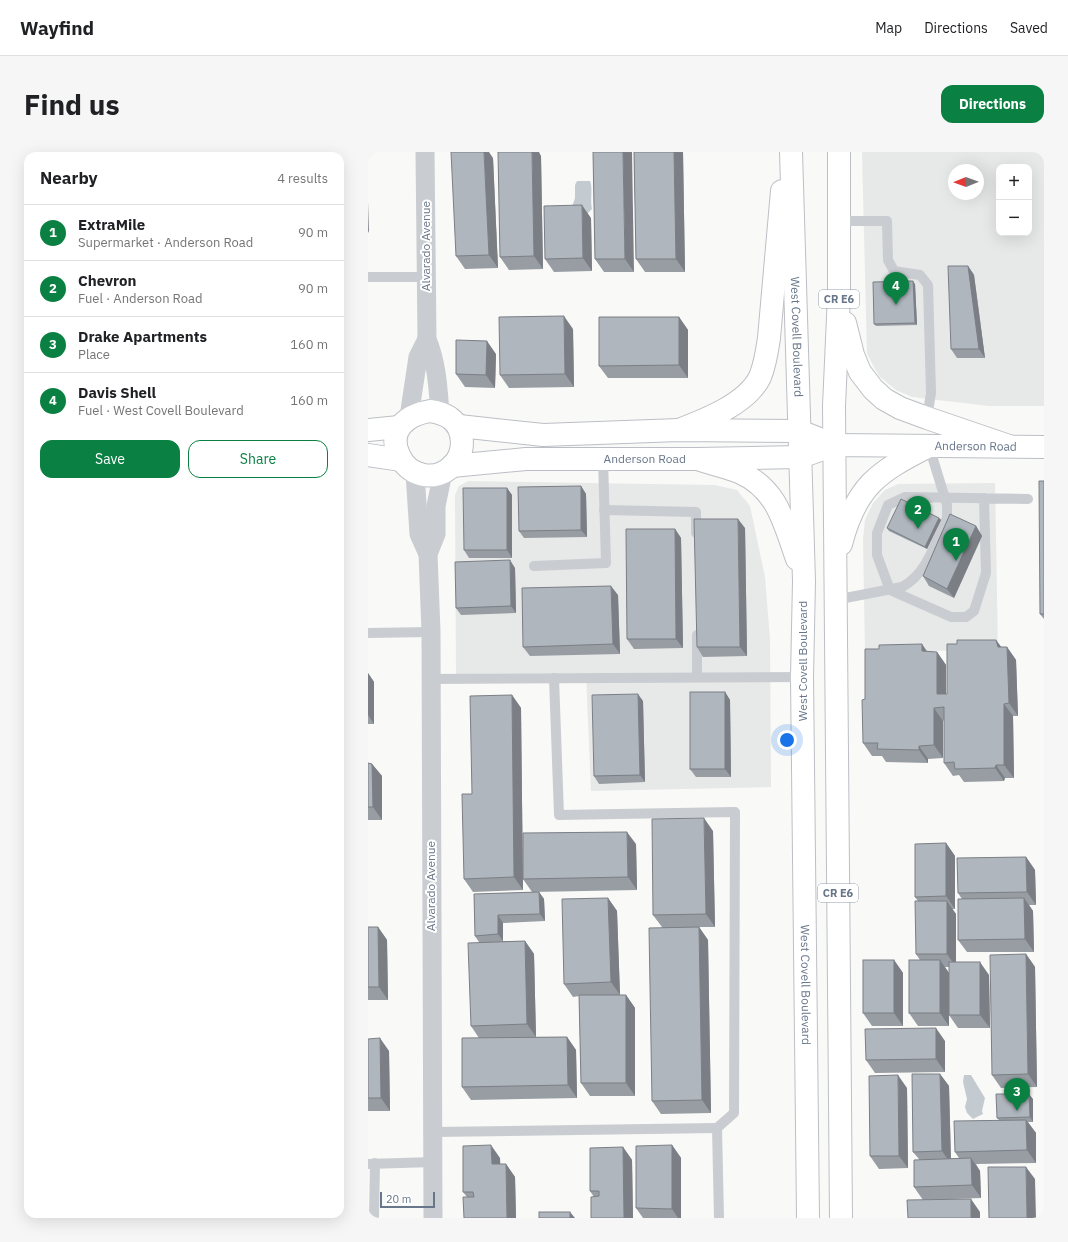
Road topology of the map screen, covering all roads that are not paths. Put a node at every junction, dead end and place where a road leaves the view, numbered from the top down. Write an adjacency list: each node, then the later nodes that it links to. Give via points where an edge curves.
1 (425, 152): 7 (street, Alvarado Avenue)
2 (787, 152): 15 (main road, via 778,220 769,338 759,378 746,394 725,410)
3 (791, 152): 16 (main road, West Covell Boulevard / CR E6)
4 (839, 152): 5 (main road, CR E6)
5 (840, 221): 8 (main road, CR E6); 11 (lane, via 887,221 888,260 894,271 920,275 928,285 931,393)
6 (368, 277): 7 (lane)
7 (426, 277): 9 (street, Alvarado Avenue)
8 (839, 295): 11 (main road, via 853,355 860,372 884,399); 17 (main road, CR E6, via 834,406)
9 (427, 339): 10 (street, Alvarado Avenue, via 434,356 439,383); 12 (street, Alvarado Avenue, via 418,357)
10 (440, 413): 12 (main road, via 430,411); 13 (main road)
11 (926, 418): 19 (main road)
12 (404, 422): 14 (main road); 25 (main road, via 397,436 396,446)
13 (459, 426): 15 (main road, Anderson Road, via 543,435); 26 (main road, via 462,448 458,458)
14 (368, 430)
15 (679, 430): 16 (main road, Anderson Road)
16 (799, 431): 17 (main road, Anderson Road); 22 (main road, West Covell Boulevard / CR E6)
17 (835, 445): 18 (main road, Anderson Road); 22 (main road, Anderson Road); 34 (main road, CR E6)
18 (929, 446): 19 (main road, Anderson Road); 27 (lane); 34 (main road, via 893,464 862,492 845,531)
19 (1009, 446): 20 (main road, Anderson Road)
20 (1044, 447)
21 (368, 455): 25 (main road)
22 (800, 457): 24 (main road, Anderson Road); 35 (main road, West Covell Boulevard / CR E6)
23 (603, 458): 24 (main road, Anderson Road); 26 (main road, Anderson Road, via 526,458); 30 (lane)
24 (698, 459): 35 (main road, via 737,471 766,489 782,518)
25 (408, 467): 26 (main road, via 433,476); 32 (street, Alvarado Avenue, via 419,534)
26 (448, 469): 32 (street, Alvarado Avenue, via 437,498 436,534)
27 (944, 498): 28 (lane); 36 (lane, via 947,506 946,518 920,573 911,583); 36 (lane, via 905,497 888,505 877,533 876,555)
28 (984, 498): 29 (lane); 36 (lane, via 986,573 974,611 966,617 951,617)
29 (1028, 499)
30 (604, 510): 31 (lane, via 696,512); 33 (lane, via 606,563)
31 (696, 543)
32 (428, 554): 39 (street, Alvarado Avenue)
33 (534, 566)
34 (835, 568): 37 (main road, CR E6)
35 (804, 581): 42 (main road, West Covell Boulevard / CR E6)
36 (890, 590): 37 (lane)
37 (835, 600): 53 (main road, CR E6)
38 (697, 622): 41 (lane)
39 (431, 632): 40 (lane); 44 (street, Alvarado Avenue)
40 (368, 633)
41 (697, 677): 42 (lane); 43 (lane)
42 (802, 677): 52 (main road, West Covell Boulevard / CR E6)
43 (554, 678): 44 (lane); 45 (lane, via 559,815 734,812 734,1113)
44 (431, 679): 46 (street, Alvarado Avenue)
45 (718, 1128): 46 (lane); 51 (lane)
46 (433, 1132): 47 (street, Alvarado Avenue)
47 (433, 1162): 48 (lane); 50 (street, Alvarado Avenue)
48 (371, 1164): 49 (lane)
49 (374, 1218)
50 (433, 1218)
51 (719, 1218)
52 (808, 1218)
53 (840, 1218)

